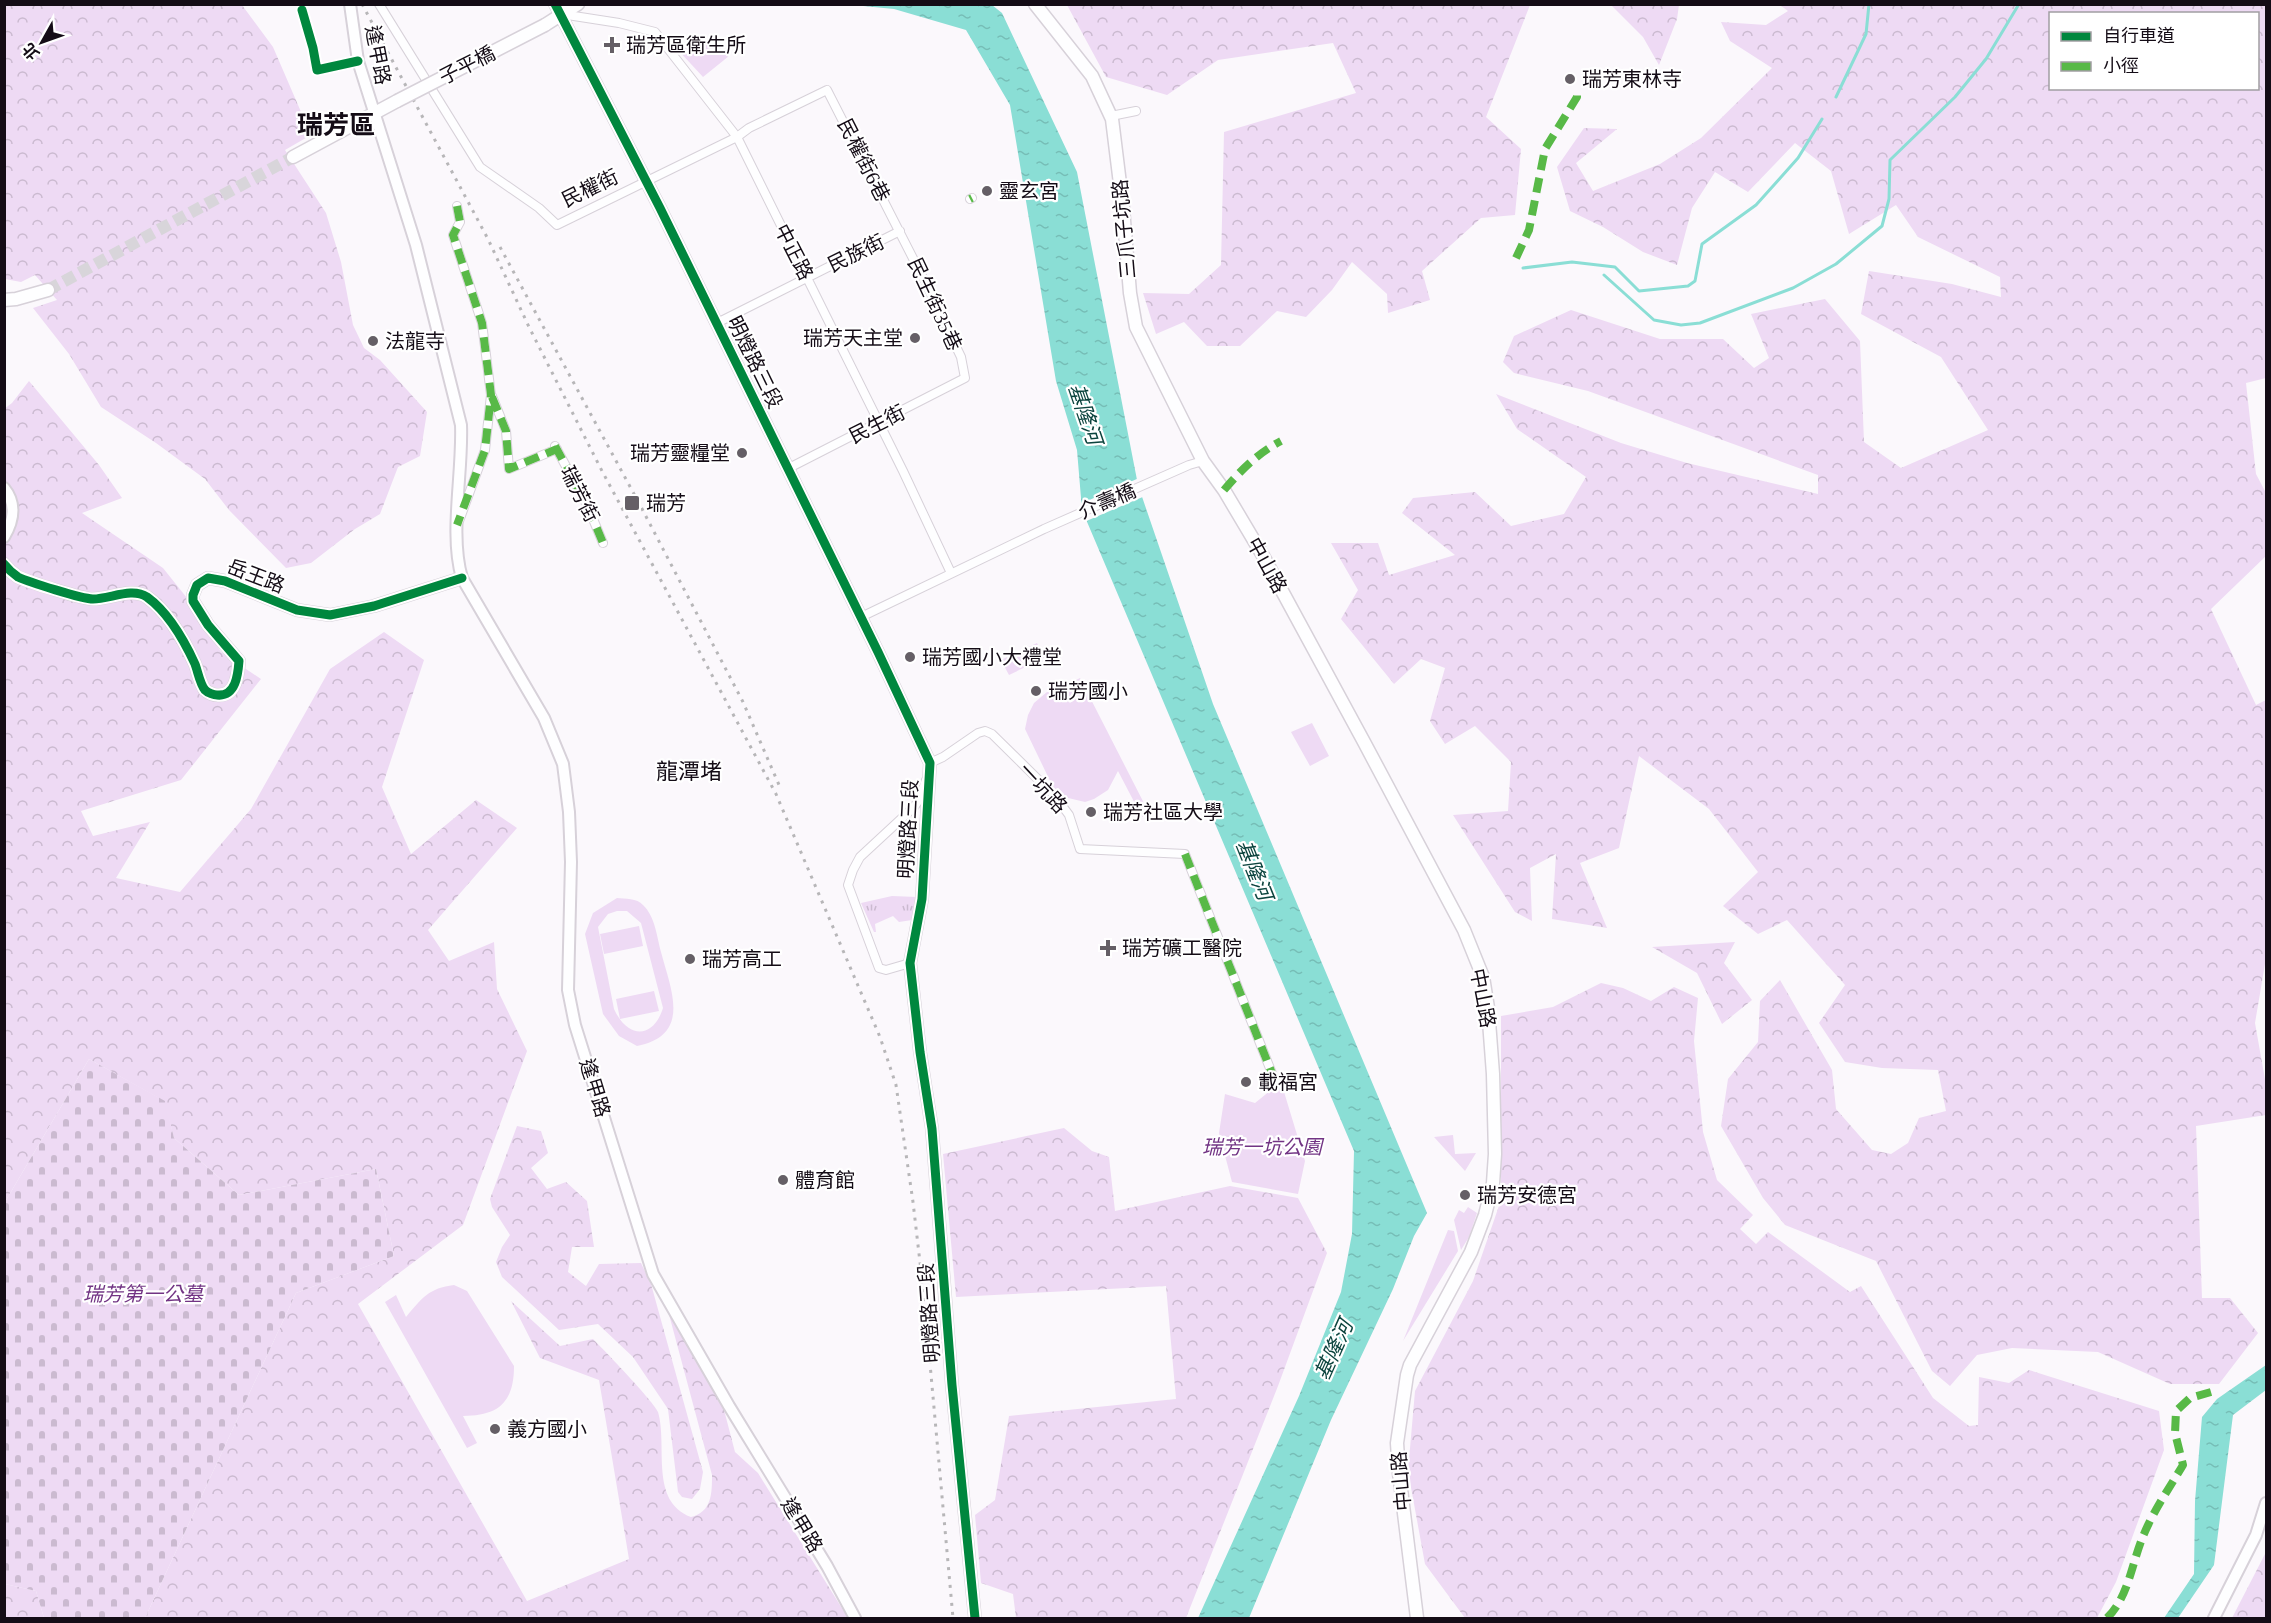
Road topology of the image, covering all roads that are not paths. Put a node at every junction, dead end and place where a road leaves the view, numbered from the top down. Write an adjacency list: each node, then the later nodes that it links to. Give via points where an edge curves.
1 (350, 4): 7 (street, 逢甲路)
2 (379, 4): 14 (street, 民權街, via 480,167 557,225)
3 (578, 4): 5 (main road)
4 (1035, 4): 11 (main road, 三爪子坑路, via 1092,76)
5 (558, 9): 10 (main road, 子平橋, bridge, via 545,25); 12 (street, 中正路, via 655,32); 14 (street, 明燈路三段)
6 (302, 10): 7 (street, via 317,70)
7 (358, 61): 10 (street, 逢甲路)
8 (827, 90): 12 (street, 民權街); 16 (street, 民權街6巷)
9 (1136, 111): 11 (street)
10 (373, 113): 13 (main road, 子平橋); 27 (street, 逢甲路, via 416,245 461,425)
11 (1111, 116): 24 (main road, 三爪子坑路, via 1136,327)
12 (737, 136): 14 (street, 民權街); 17 (street, 中正路)
13 (293, 157)
14 (646, 180): 20 (street, 明燈路三段)
15 (457, 206): 22 (street, 逢甲路, via 460,222 453,235 482,323)
16 (900, 231): 17 (street, 民族街); 21 (street, 民生街35巷, via 961,357)
17 (806, 277): 20 (street, 民族街); 23 (street, 中正路)
18 (48, 290): 19 (main road)
19 (4, 300)
20 (717, 323): 25 (street, 明燈路三段)
21 (965, 378): 23 (street, 民生街)
22 (491, 395): 27 (street, 逢甲路, via 485,450); 29 (street, 瑞芳街, via 506,431 509,469 556,448)
23 (879, 423): 25 (street, 民生街); 31 (street, 中正路)
24 (1203, 461): 31 (street, 介壽橋); 40 (main road, 中山路, via 1262,554 1464,930 1483,977 1492,1074 1493,1183 1471,1252 1410,1365 1397,1443)
25 (787, 469): 33 (street, 明燈路三段)
26 (4, 488): 28 (street, via 13,499 14,514)
27 (457, 525): 32 (street, 逢甲路)
28 (4, 537)
29 (603, 543)
30 (4, 564): 32 (street, 岳王路, via 19,577 77,596 90,599 138,593 146,597 176,628 205,690 215,696 233,688 238,661 208,625 194,600 197,585 208,578 297,610 330,615 374,606)
31 (951, 573): 33 (street)
32 (462, 578): 38 (street, 逢甲路, via 544,718 563,764 571,862 570,1003 653,1274)
33 (861, 617): 34 (street, 明燈路三段)
34 (930, 763): 35 (street, 明燈路三段, via 922,899); 35 (street, via 919,800 860,857 848,885 879,968 886,970); 36 (street, 一坑路, via 985,731 1055,796 1069,815 1080,849 1185,854)
35 (910, 963): 39 (street, 明燈路三段, via 932,1129)
36 (1275, 1081)
37 (2266, 1503): 41 (street, via 2256,1535)
38 (855, 1618)
39 (975, 1618)
40 (1417, 1618)
41 (2214, 1618)

